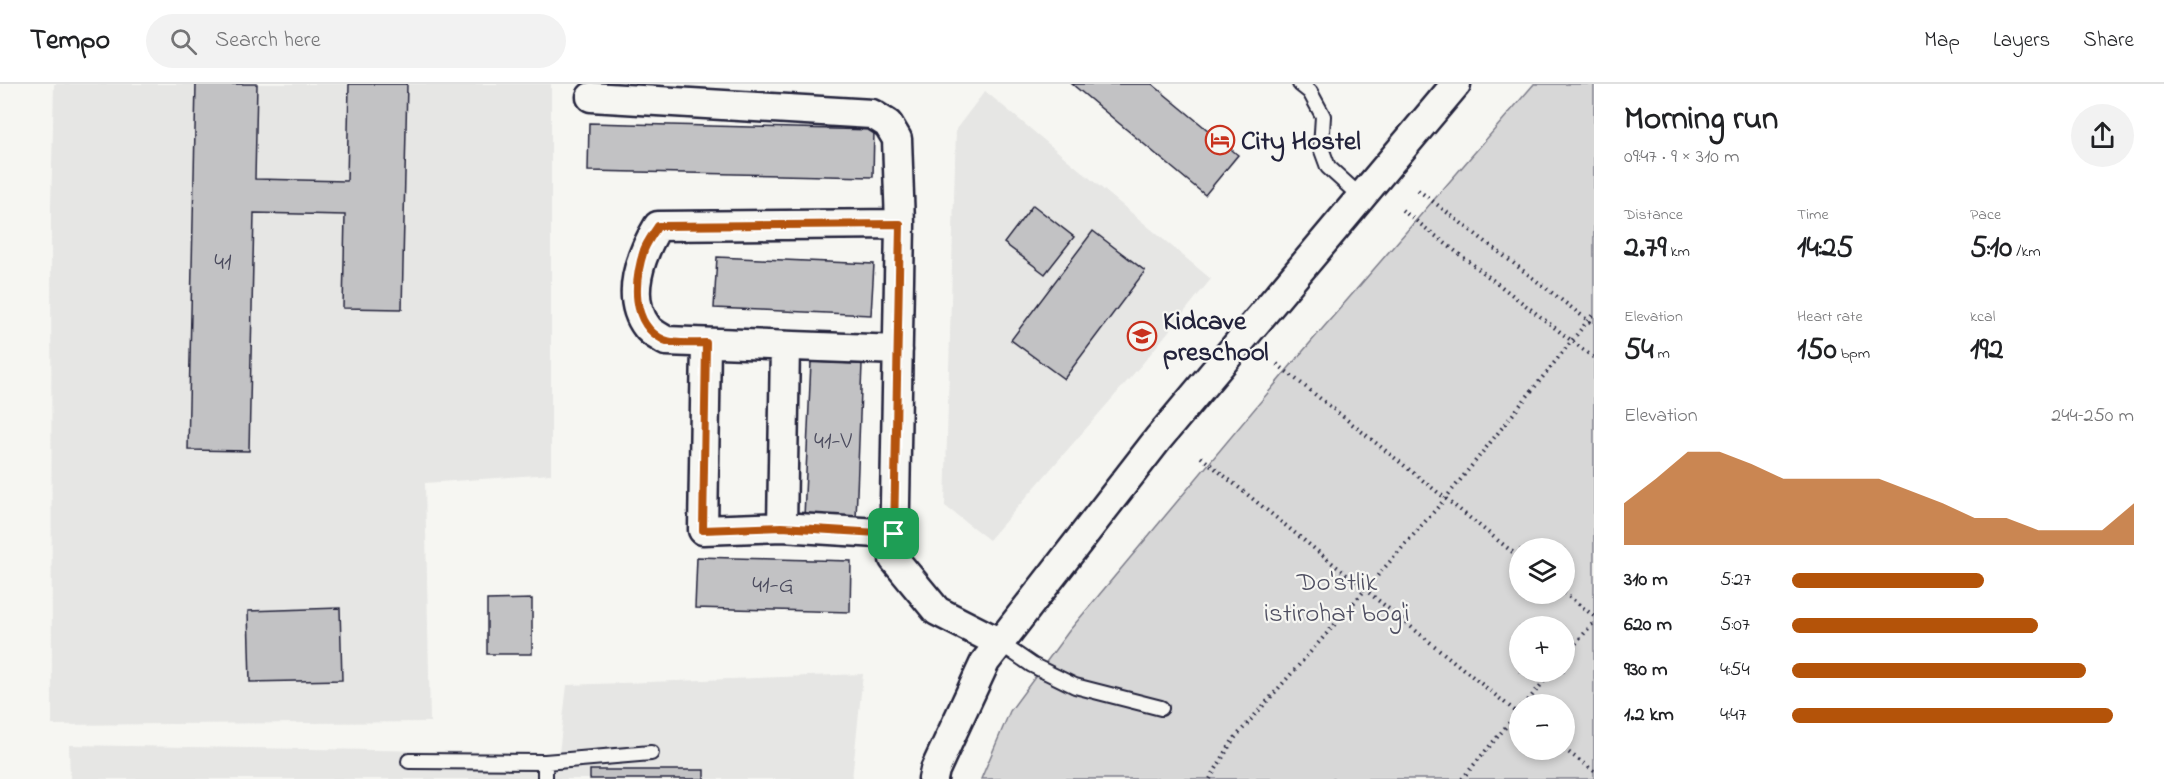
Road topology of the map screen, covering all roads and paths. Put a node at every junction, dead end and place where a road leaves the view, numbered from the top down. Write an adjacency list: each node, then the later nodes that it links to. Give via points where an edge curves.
1 (1300, 84): 5 (lane, via 1310,92 1323,116 1321,148 1328,167)
2 (1456, 84): 5 (street)
3 (591, 97): 7 (street, via 872,114 888,124 897,139)
4 (1418, 190): 9 (path)
5 (1361, 197): 26 (street, via 1158,439)
6 (1402, 210): 11 (path)
7 (900, 224): 12 (street, via 658,226 645,249 636,282 639,312 648,329 666,341); 14 (street)
8 (1594, 313): 9 (path)
9 (1588, 321): 10 (path); 11 (path)
10 (1594, 325)
11 (1572, 341): 15 (path); 18 (path)
12 (706, 343): 13 (street); 19 (street, via 703,530)
13 (785, 346): 14 (street); 19 (street)
14 (898, 350): 20 (street)
15 (1594, 358)
16 (1277, 364): 18 (path)
17 (1201, 457): 22 (path)
18 (1445, 499): 21 (path); 22 (path)
19 (782, 527): 20 (street)
20 (894, 534): 26 (street, via 894,559 937,611)
21 (1509, 549)
22 (1366, 589): 30 (path); 40 (path, via 1233,740)
23 (1575, 601): 24 (path)
24 (1594, 616)
25 (1594, 622): 27 (path)
26 (1000, 643): 31 (lane, via 1032,665 1075,686); 39 (street, via 985,662)
27 (1575, 644)
28 (1544, 682): 29 (path)
29 (1533, 694)
30 (1509, 705)
31 (1161, 708)
32 (1509, 725): 41 (path)
33 (651, 753): 36 (lane)
34 (1575, 757): 37 (path)
35 (409, 761): 36 (lane)
36 (545, 762): 38 (lane)
37 (1594, 771)
38 (545, 779)
39 (933, 779)
40 (1210, 779)
41 (1462, 779)

